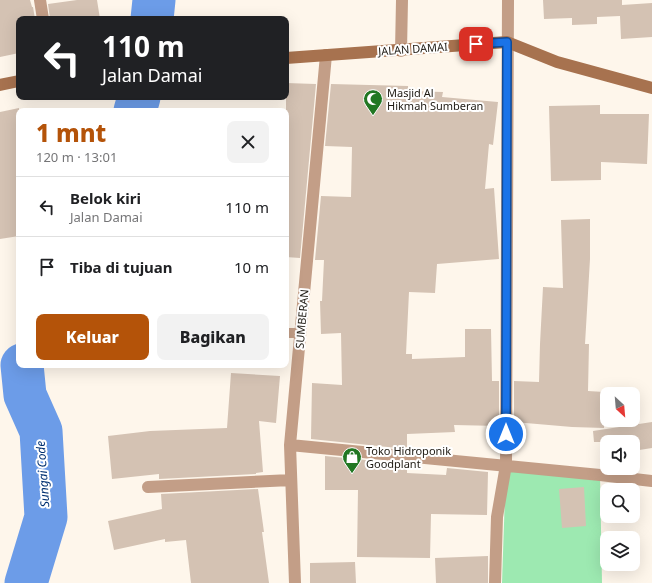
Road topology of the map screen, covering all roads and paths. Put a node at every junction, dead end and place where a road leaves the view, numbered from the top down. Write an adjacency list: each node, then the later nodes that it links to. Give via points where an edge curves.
1 (40, 0): 4 (street)
2 (402, 0): 6 (street)
3 (508, 0): 5 (street)
4 (43, 16)
5 (507, 42): 6 (main road, JALAN DAMAI); 11 (main road, JALAN DAMAI, via 557,62); 15 (street)
6 (401, 51): 7 (main road, JALAN DAMAI)
7 (326, 54): 8 (main road, JALAN DAMAI); 13 (street, SUMBERAN)
8 (289, 58)
9 (16, 82): 10 (main road)
10 (0, 85)
11 (652, 88)
12 (289, 333): 13 (lane)
13 (301, 333): 14 (street, SUMBERAN)
14 (290, 445): 15 (street); 16 (street, SUMBERAN)
15 (506, 465): 17 (street); 20 (street, via 496,517)
16 (291, 480): 18 (street); 19 (street, SUMBERAN)
17 (652, 482)
18 (148, 487)
19 (295, 583)
20 (495, 583)

